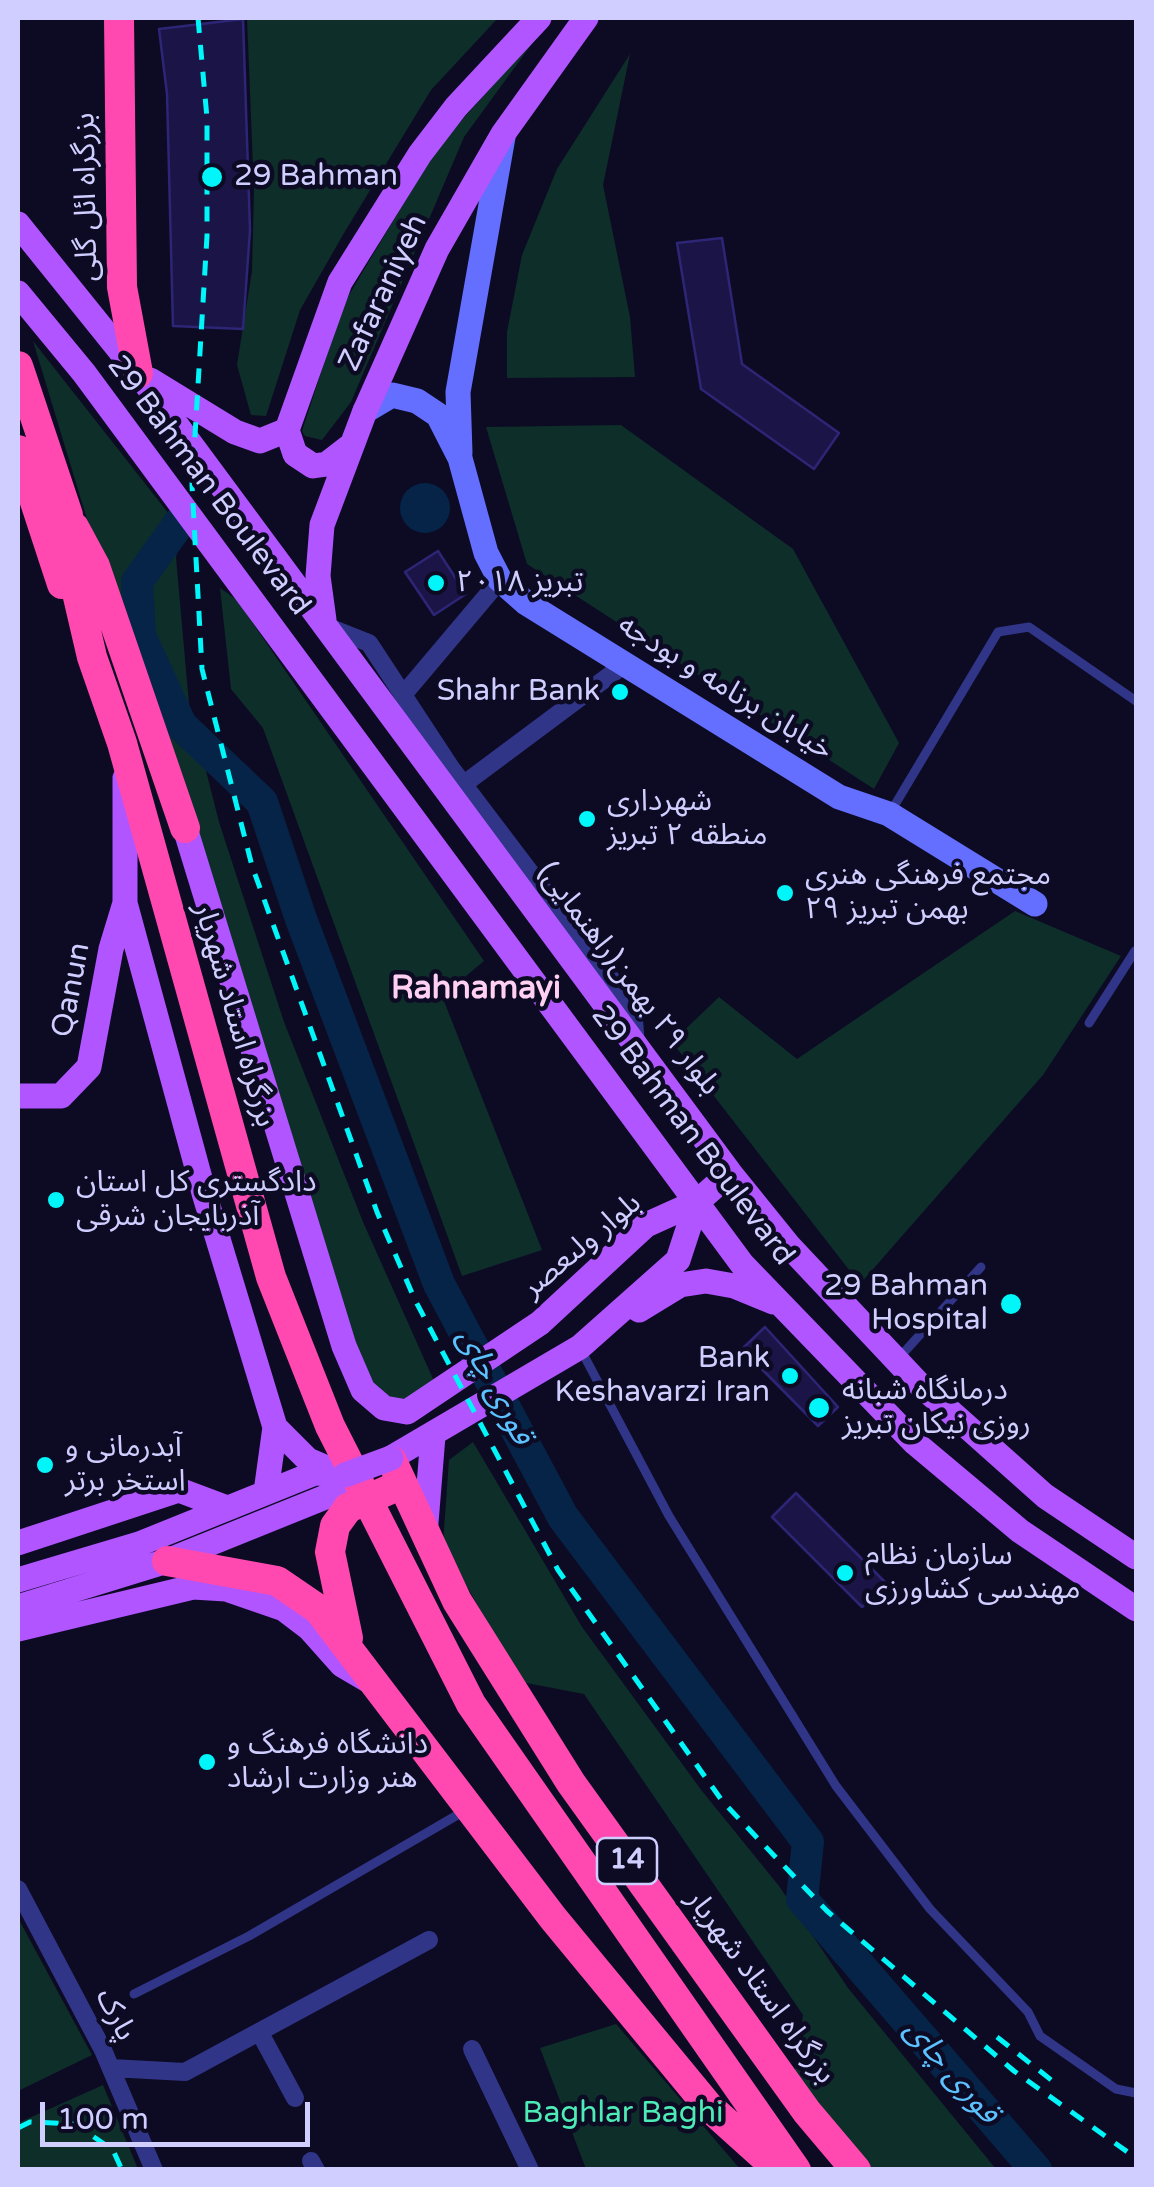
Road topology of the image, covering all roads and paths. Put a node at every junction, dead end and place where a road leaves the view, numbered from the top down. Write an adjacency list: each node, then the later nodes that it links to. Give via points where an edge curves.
1 (119, 18): 8 (highway, بزرگراه ائل گلی, via 122,287)
2 (539, 18): 10 (main road, Zafaraniyeh, via 420,154 340,282)
3 (586, 18): 4 (main road, Zafaraniyeh)
4 (503, 134): 9 (main road, Zafaraniyeh, via 438,249); 13 (street, خیابان برنامه و بودجه, via 458,392)
5 (18, 224): 8 (main road, بلوار ٢٩ بهمن(راهنمایی))
6 (18, 293): 32 (main road, 29 Bahman Boulevard, via 84,372)
7 (18, 366): 14 (highway, بزرگراه استاد شهریار)
8 (138, 373): 10 (main road, via 234,432 260,441); 16 (main road, بلوار ٢٩ بهمن(راهنمایی))
9 (366, 410): 11 (main road, Zafaraniyeh); 13 (street, خیابان برنامه و بودجه, via 392,395 417,400 438,416)
10 (287, 430): 11 (main road, via 295,454 313,466 328,464)
11 (350, 446): 16 (main road, Zafaraniyeh, via 322,525 318,576)
12 (18, 450): 17 (highway, via 72,616)
13 (460, 458): 15 (street, خیابان برنامه و بودجه, via 486,554)
14 (68, 515): 17 (highway, بزرگراه استاد شهریار, via 72,570); 24 (highway, بزرگراه استاد شهریار, via 95,566)
15 (500, 580): 18 (street, خیابان برنامه و بودجه); 19 (street)
16 (324, 625): 19 (street, via 369,644); 29 (main road, بلوار ٢٩ بهمن(راهنمایی))
17 (92, 657): 21 (highway, بزرگراه استاد شهریار)
18 (625, 664): 22 (street); 23 (street, خیابان برنامه و بودجه, via 840,797)
19 (403, 695): 22 (street)
20 (1136, 700): 23 (lane, via 1029,627 998,632)
21 (125, 752): 25 (main road); 65 (highway, بزرگراه استاد شهریار, via 271,1277 330,1426 471,1704)
22 (464, 784): 29 (street, via 633,1008)
23 (889, 814): 26 (street, خیابان برنامه و بودجه)
24 (184, 828): 32 (main road, بلوار ولىعصر, via 344,1346 364,1390 384,1408 407,1412 540,1323 646,1226)
25 (125, 904): 30 (main road, Qanun, via 89,1067 61,1096); 37 (main road)
26 (1035, 904)
27 (1135, 951): 28 (lane)
28 (1089, 1023)
29 (636, 1045): 31 (main road, بلوار ٢٩ بهمن(راهنمایی))
30 (18, 1096)
31 (730, 1173): 32 (main road); 36 (main road, بلوار ٢٩ بهمن(راهنمایی))
32 (698, 1202): 34 (main road, 29 Bahman Boulevard); 35 (main road, بلوار ولىعصر, via 678,1260)
33 (981, 1267): 36 (lane)
34 (780, 1304): 35 (main road, via 721,1283 680,1285); 49 (main road, 29 Bahman Boulevard, via 915,1443 1020,1530)
35 (580, 1348): 38 (main road, بلوار ولىعصر); 60 (lane, via 669,1516 848,1801 930,1909 1028,2012 1040,2036 1116,2089)
36 (896, 1361): 45 (main road, بلوار ٢٩ بهمن(راهنمایی), via 1046,1496)
37 (275, 1428): 40 (main road, via 308,1460); 41 (main road)
38 (433, 1436): 39 (main road, بلوار ولىعصر); 43 (main road)
39 (396, 1471): 40 (main road, بلوار ولىعصر, bridge); 43 (highway, بزرگراه استاد شهریار); 51 (highway, bridge, via 335,1526 330,1552)
40 (346, 1474): 41 (main road, via 315,1473); 46 (main road, via 328,1496)
41 (266, 1492): 42 (main road)
42 (226, 1508): 44 (main road, via 179,1490); 47 (main road, via 139,1544)
43 (425, 1535): 66 (highway, بزرگراه استاد شهریار / 14, via 457,1601 571,1782 806,2112)
44 (18, 1544)
45 (1136, 1558)
46 (167, 1561): 48 (main road); 51 (highway, via 277,1582 318,1609)
47 (18, 1580)
48 (18, 1607)
49 (1136, 1609)
50 (18, 1629): 52 (main road, via 193,1588 226,1590 284,1609 342,1665)
51 (350, 1648): 52 (highway)
52 (378, 1686): 53 (highway)
53 (468, 1809): 56 (lane); 64 (highway, via 709,2107)
54 (18, 1891): 59 (street, پارک)
55 (429, 1940): 57 (street)
56 (134, 1994)
57 (260, 2033): 59 (street, via 185,2072); 61 (street)
58 (472, 2049): 63 (street)
59 (111, 2068): 62 (street, پارک)
60 (1136, 2093)
61 (294, 2098)
62 (154, 2170)
63 (530, 2170)
64 (779, 2170)
65 (796, 2170)
66 (856, 2170)

